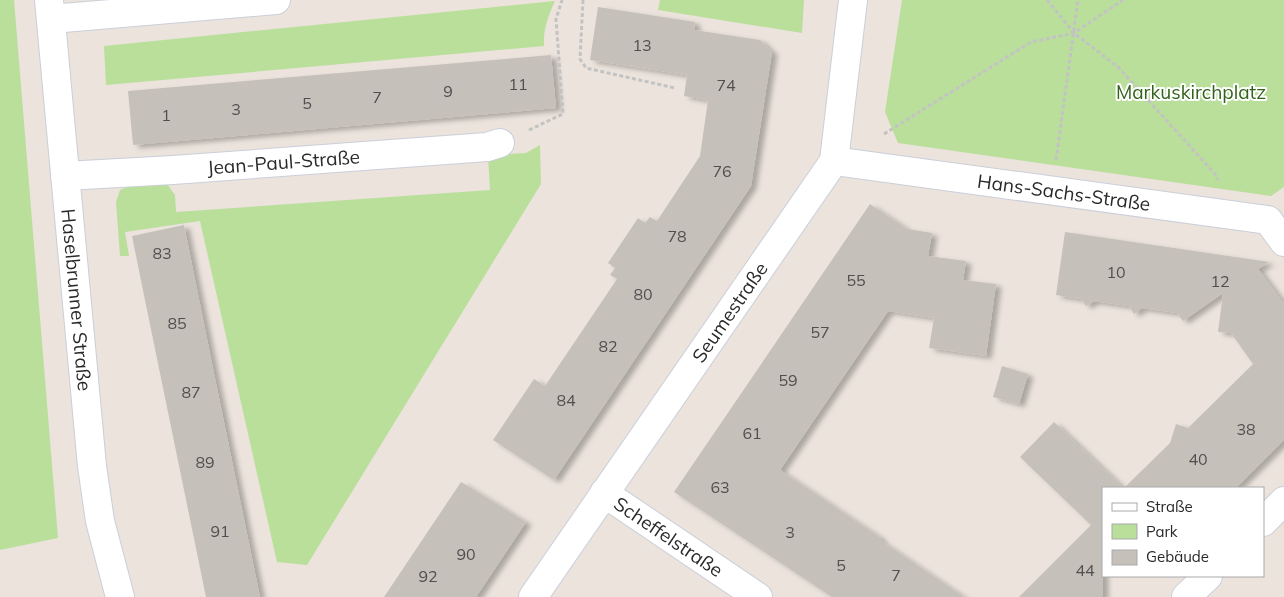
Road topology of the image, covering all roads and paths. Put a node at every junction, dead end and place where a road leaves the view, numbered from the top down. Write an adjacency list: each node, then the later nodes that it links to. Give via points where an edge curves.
1 (276, 0): 8 (street)
2 (562, 0): 11 (path, via 556,19 563,114)
3 (583, 0): 10 (path, via 580,59 586,68)
4 (853, 0): 12 (street, Seumestraße)
5 (1047, 0): 9 (path)
6 (1078, 0): 9 (path)
7 (1124, 0): 9 (path)
8 (50, 10): 14 (street, Haselbrunner Straße)
9 (1074, 33): 13 (path, via 1031,42 884,135); 15 (path); 16 (path, via 1118,67 1217,176)
10 (675, 88)
11 (500, 144): 14 (street, Jean-Paul-Straße)
12 (834, 161): 13 (street, Hans-Sachs-Straße); 18 (street, Seumestraße)
13 (880, 167): 15 (street, Hans-Sachs-Straße)
14 (66, 176): 22 (street, Haselbrunner Straße, via 92,466 100,521)
15 (1052, 190): 16 (street, Hans-Sachs-Straße)
16 (1216, 213): 17 (street, Hans-Sachs-Straße, via 1268,220)
17 (1284, 242)
18 (604, 493): 23 (street, Seumestraße); 24 (street, Scheffelstraße)
19 (1284, 501): 20 (street)
20 (1264, 521)
21 (1207, 577): 25 (street)
22 (120, 597)
23 (534, 597)
24 (758, 597)
25 (1186, 597)

